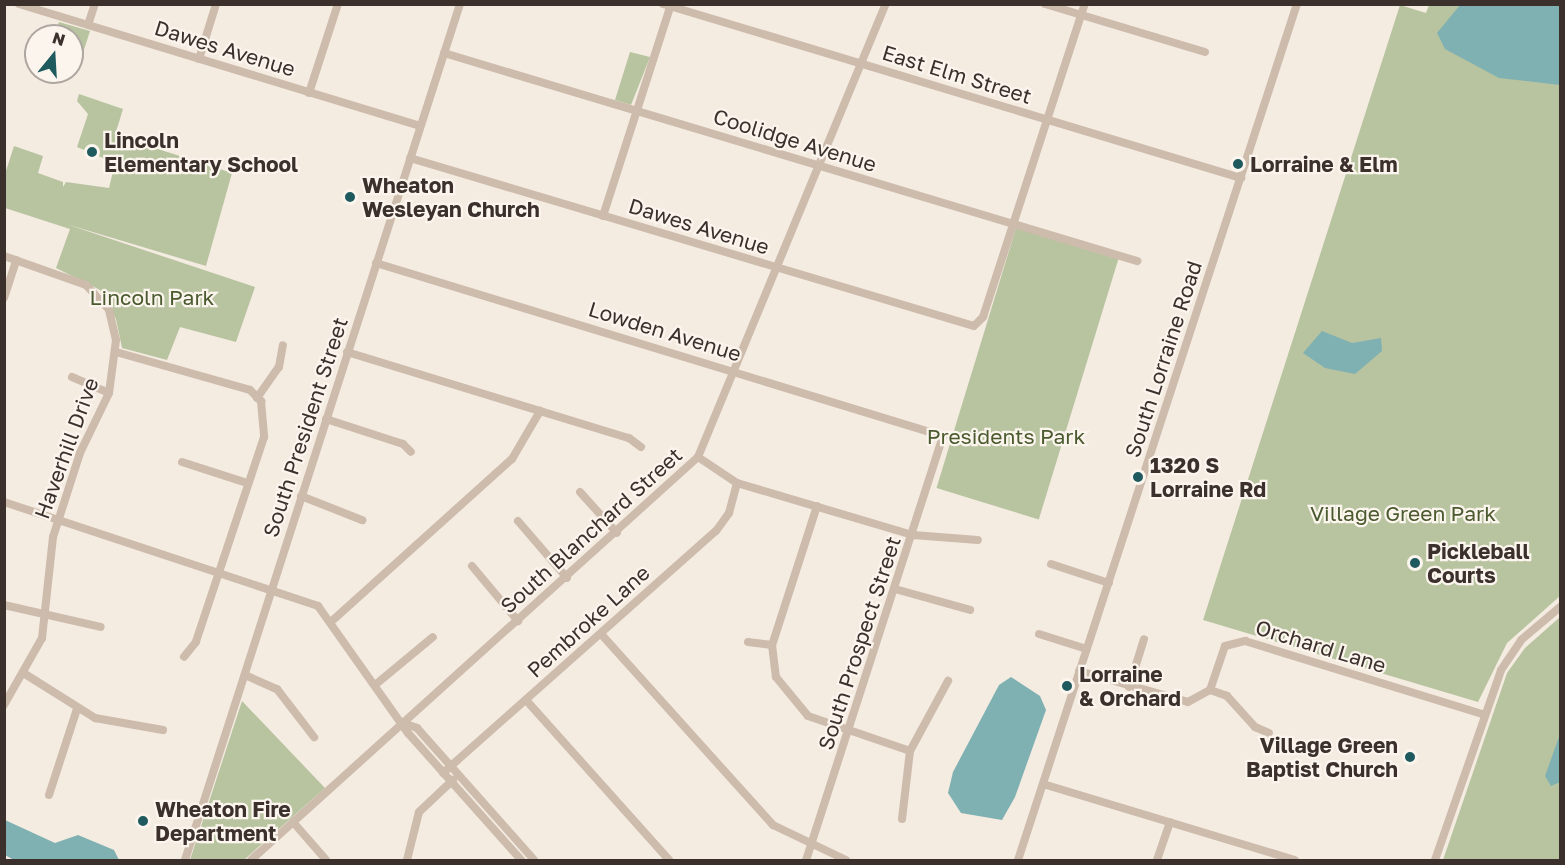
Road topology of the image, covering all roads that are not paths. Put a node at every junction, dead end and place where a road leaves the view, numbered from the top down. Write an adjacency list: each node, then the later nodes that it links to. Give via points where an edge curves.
1 (19, 4): 12 (street, Dawes Avenue)
2 (95, 4): 12 (street)
3 (216, 4): 15 (street)
4 (338, 4): 17 (street)
5 (460, 4): 14 (street, South President Street)
6 (886, 4): 16 (street, South Blanchard Street)
7 (1046, 4): 11 (street)
8 (1085, 4): 11 (street)
9 (1297, 4): 23 (street, South Lorraine Road)
10 (668, 5): 16 (street, East Elm Street); 18 (street)
11 (1082, 15): 13 (street); 19 (street)
12 (88, 26): 15 (street, Dawes Avenue)
13 (1205, 52)
14 (444, 54): 18 (street, Coolidge Avenue); 20 (street, South President Street)
15 (199, 59): 17 (street, Dawes Avenue)
16 (865, 65): 19 (street, East Elm Street); 22 (street, South Blanchard Street)
17 (309, 93): 20 (street, Dawes Avenue)
18 (637, 111): 22 (street, Coolidge Avenue); 24 (street)
19 (1048, 120): 23 (street, East Elm Street); 25 (street)
20 (420, 126): 21 (street, South President Street)
21 (410, 158): 24 (street, Dawes Avenue); 29 (street, South President Street)
22 (822, 167): 25 (street, Coolidge Avenue); 30 (street, South Blanchard Street)
23 (1241, 178): 62 (street, South Lorraine Road)
24 (603, 216): 30 (street, Dawes Avenue)
25 (1014, 225): 28 (street, Coolidge Avenue); 30 (street, Dawes Avenue, via 977,324)
26 (4, 256): 27 (street)
27 (16, 260): 31 (street); 33 (street, Haverhill Drive, via 79,280 104,304 114,325)
28 (1137, 261)
29 (376, 262): 34 (street, South President Street); 35 (street, Lowden Avenue)
30 (779, 269): 35 (street, South Blanchard Street)
31 (4, 298)
32 (283, 345): 38 (street, via 279,367)
33 (116, 352): 37 (street, Haverhill Drive); 38 (street, via 250,390)
34 (347, 352): 39 (street); 40 (street, South President Street)
35 (737, 371): 41 (street, Lowden Avenue); 44 (street, South Blanchard Street)
36 (72, 377): 37 (street)
37 (109, 393): 54 (street, Haverhill Drive, via 80,453)
38 (257, 398): 46 (street, via 265,422)
39 (540, 411): 42 (street, via 629,438); 69 (street, via 512,459)
40 (326, 419): 43 (street, via 403,444); 49 (street, South President Street)
41 (943, 436): 56 (street, South Prospect Street)
42 (641, 447)
43 (411, 452)
44 (698, 457): 47 (street); 55 (street, South Blanchard Street)
45 (182, 462): 46 (street)
46 (248, 483): 60 (street)
47 (737, 483): 51 (street); 72 (street, Pembroke Lane, via 721,525)
48 (580, 492): 55 (street)
49 (301, 496): 52 (street); 63 (street, South President Street)
50 (4, 502): 54 (street)
51 (817, 506): 56 (street); 77 (street)
52 (362, 520)
53 (518, 521): 61 (street)
54 (58, 522): 60 (street); 68 (street, Haverhill Drive)
55 (616, 533): 61 (street, South Blanchard Street)
56 (913, 535): 57 (street); 64 (street, South Prospect Street)
57 (978, 540)
58 (1052, 564): 62 (street)
59 (472, 566): 70 (street)
60 (217, 573): 63 (street); 79 (street, via 196,642)
61 (567, 578): 70 (street, South Blanchard Street)
62 (1109, 583): 78 (street, South Lorraine Road)
63 (273, 587): 69 (street, via 313,603); 82 (street, South President Street)
64 (895, 589): 67 (street); 93 (street, South Prospect Street)
65 (4, 605): 68 (street)
66 (1560, 608): 90 (street, via 1511,654)
67 (970, 610)
68 (47, 618): 71 (street); 81 (street, Haverhill Drive)
69 (333, 620): 84 (street)
70 (518, 621): 91 (street, South Blanchard Street)
71 (101, 627)
72 (601, 634): 87 (street, Pembroke Lane); 106 (street, via 765,817)
73 (1039, 634): 78 (street)
74 (434, 637): 84 (street)
75 (1144, 639): 85 (street)
76 (748, 642): 77 (street)
77 (772, 645): 93 (street, via 776,677 791,701 814,719)
78 (1086, 649): 80 (street, South Lorraine Road)
79 (184, 657)
80 (1079, 671): 85 (street); 101 (street, South Lorraine Road)
81 (26, 674): 88 (street, Haverhill Drive); 89 (street)
82 (245, 675): 95 (street, via 277,688); 107 (street, South President Street)
83 (948, 681): 96 (street)
84 (375, 685): 91 (street)
85 (1129, 687): 86 (street, via 1180,703 1199,700)
86 (1210, 690): 90 (street, Orchard Lane, via 1225,646 1245,641); 94 (street, via 1227,696 1255,727)
87 (526, 700): 97 (street, Pembroke Lane); 113 (street)
88 (4, 705)
89 (77, 709): 92 (street, via 111,723); 102 (street)
90 (1483, 714): 119 (street)
91 (406, 724): 97 (street, via 417,728); 98 (street); 104 (street, South Blanchard Street)
92 (163, 730)
93 (849, 731): 96 (street); 106 (street, South Prospect Street)
94 (1269, 733)
95 (314, 737)
96 (910, 751): 103 (street)
97 (451, 766): 98 (street, Pembroke Lane); 99 (street)
98 (443, 773): 100 (street)
99 (458, 775): 100 (street); 112 (street)
100 (451, 782): 110 (street, via 419,812); 111 (street)
101 (1043, 784): 105 (street); 116 (street, South Lorraine Road)
102 (49, 795)
103 (902, 819)
104 (293, 822): 108 (street, South Blanchard Street); 109 (street)
105 (1170, 822): 117 (street); 118 (street)
106 (811, 845): 114 (street, South Prospect Street); 115 (street)
107 (186, 861)
108 (251, 861)
109 (326, 861)
110 (407, 861)
111 (521, 861)
112 (534, 861)
113 (669, 861)
114 (806, 861)
115 (846, 861)
116 (1018, 861)
117 (1158, 861)
118 (1295, 861)
119 (1435, 861)

